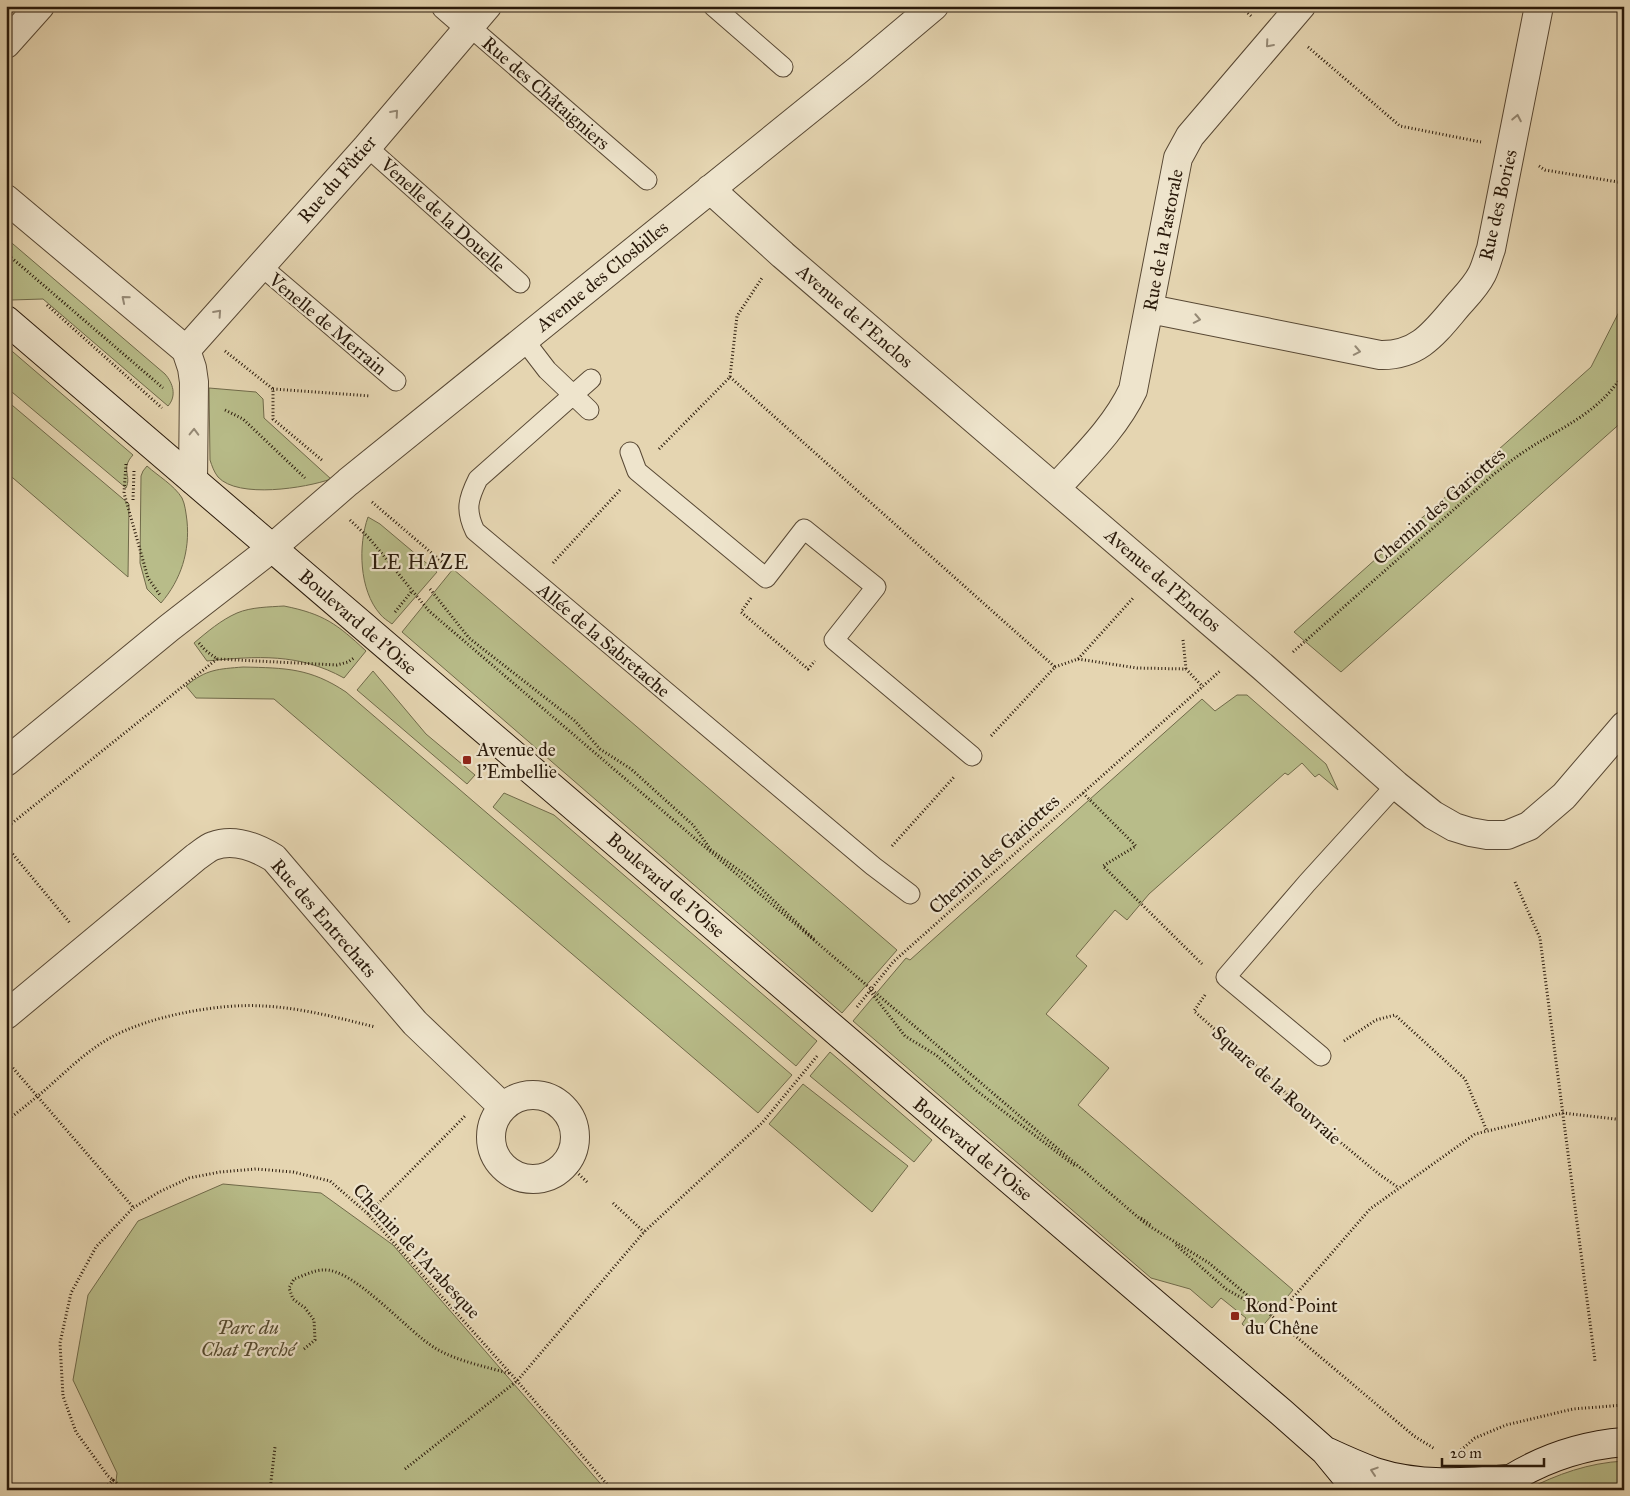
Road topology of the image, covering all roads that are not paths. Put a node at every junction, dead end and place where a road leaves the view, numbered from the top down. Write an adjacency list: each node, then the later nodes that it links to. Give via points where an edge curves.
1 (40, 6): 8 (street)
2 (446, 6): 7 (street, Rue des Châtaigniers)
3 (712, 6): 9 (lane)
4 (934, 6): 12 (street, Avenue des Closbilles)
5 (1301, 6): 16 (street, Rue de la Pastorale, one-way to 16, via 1190,136 1178,158)
6 (1539, 6): 16 (street, Rue des Bories, one-way to 6, via 1380,355 1395,356 1422,343 1438,329 1481,275 1491,249)
7 (478, 16): 10 (street, Rue du Fûtier, one-way to 7); 11 (lane, Rue des Châtaigniers)
8 (6, 44)
9 (783, 67)
10 (366, 147): 14 (street, Rue du Fûtier); 15 (lane, Venelle de la Douelle)
11 (647, 180)
12 (710, 189): 18 (street, Avenue des Closbilles); 26 (street, Avenue de l'Enclos)
13 (6, 199): 19 (street, one-way to 13)
14 (261, 266): 19 (street, Rue du Fûtier, one-way to 14); 21 (lane, Venelle de Merrain)
15 (520, 283)
16 (1150, 309): 26 (street, Rue de la Pastorale, via 1133,390 1125,408)
17 (6, 320): 25 (street, Boulevard de l'Oise)
18 (524, 340): 22 (lane, via 547,370); 27 (street, Avenue des Closbilles)
19 (186, 350): 25 (street, one-way to 19, via 194,400 192,368)
20 (591, 380): 22 (lane, Allée de la Sabretache)
21 (396, 381)
22 (574, 395): 23 (lane); 32 (lane, Allée de la Sabretache, via 478,479 468,509 475,530)
23 (589, 410)
24 (630, 452): 29 (lane, via 637,471 766,578 804,529 876,587 834,640)
25 (193, 480): 27 (street, Boulevard de l'Oise)
26 (1056, 488): 31 (street, Avenue de l'Enclos)
27 (272, 548): 30 (street); 37 (street, Boulevard de l'Oise)
28 (1624, 726): 31 (street, Avenue de l'Enclos, via 1564,796 1529,826 1507,835 1487,835 1454,827 1433,815)
29 (972, 756)
30 (6, 762)
31 (1396, 785): 34 (lane, via 1221,978)
32 (910, 894)
33 (6, 1015): 35 (street, Rue des Entrechats, via 196,857 212,846 248,845 274,858 415,1023)
34 (1321, 1056)
35 (496, 1099)
36 (1624, 1442): 38 (street, via 1564,1453 1527,1468)
37 (1325, 1451): 38 (street, Boulevard de l'Oise, one-way to 37, via 1406,1479 1375,1472); 39 (street, Boulevard de l'Oise)
38 (1501, 1484)
39 (1357, 1490)

